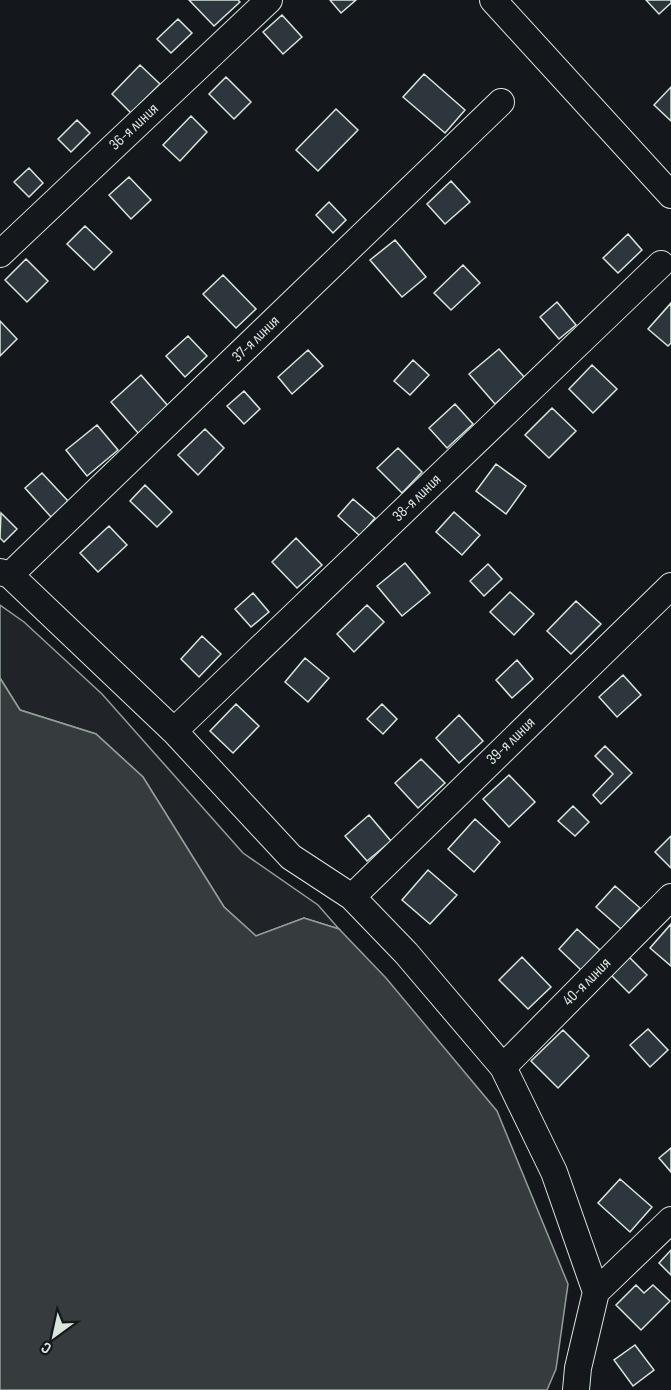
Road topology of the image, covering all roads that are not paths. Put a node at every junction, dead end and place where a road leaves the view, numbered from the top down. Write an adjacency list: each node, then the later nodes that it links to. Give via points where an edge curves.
1 (269, 0): 5 (street, 36-я линия)
2 (493, 0): 4 (street)
3 (501, 102): 7 (street, 37-я линия)
4 (667, 181)
5 (0, 254)
6 (661, 264): 9 (street, 38-я линия)
7 (5, 574): 9 (street)
8 (671, 586): 10 (street, 39-я линия)
9 (174, 731): 10 (street, via 291,857)
10 (352, 897): 12 (street, via 406,953)
11 (671, 897): 12 (street, 40-я линия)
12 (503, 1068): 14 (street, via 554,1172)
13 (671, 1220): 14 (street)
14 (596, 1292): 15 (street)
15 (576, 1390)

